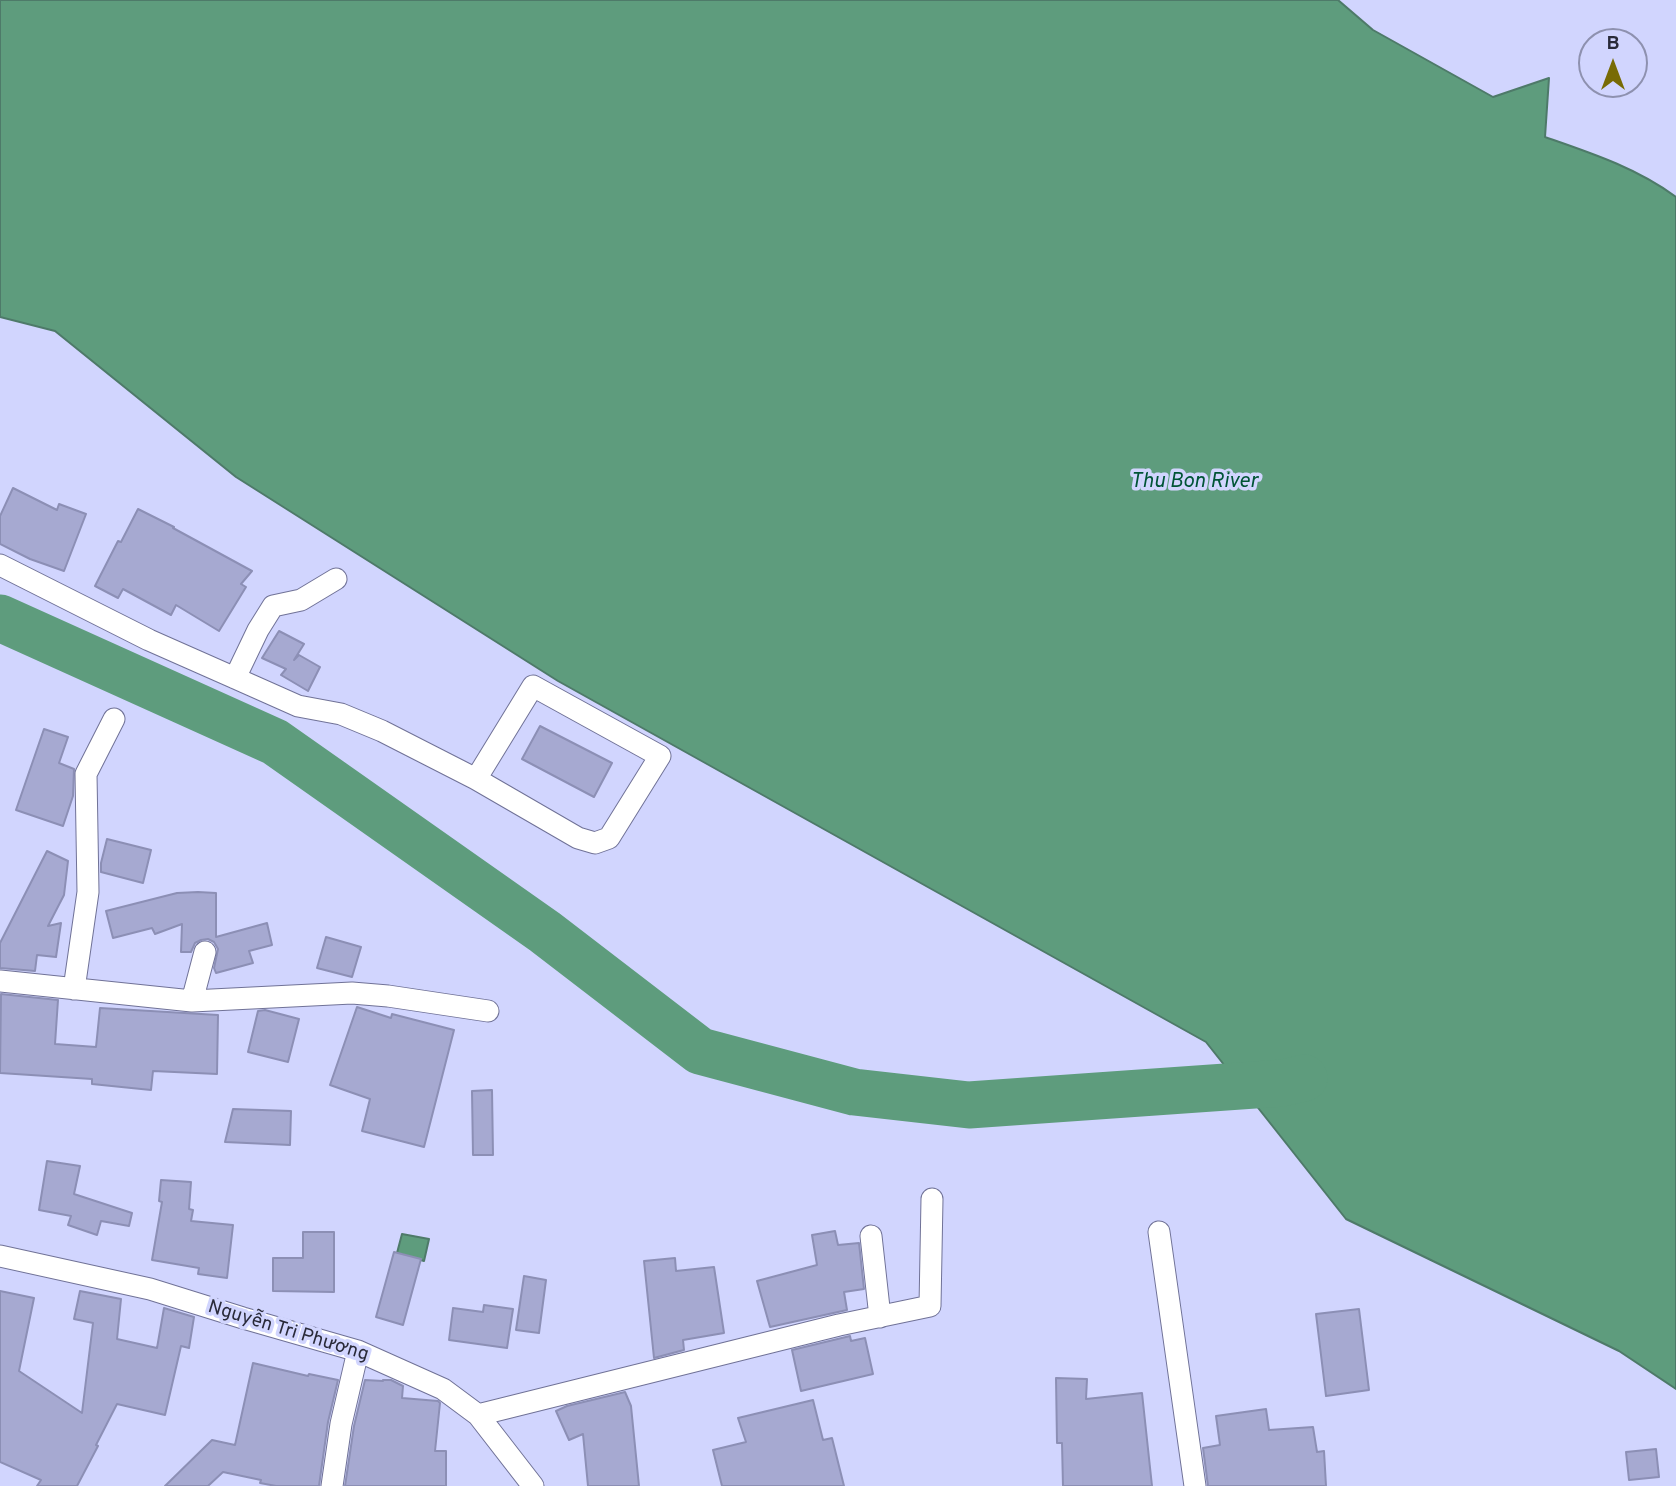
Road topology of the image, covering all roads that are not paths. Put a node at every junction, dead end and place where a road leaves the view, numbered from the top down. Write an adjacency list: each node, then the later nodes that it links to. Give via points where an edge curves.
1 (0, 565): 3 (street)
2 (336, 579): 3 (street, via 300,600 273,606)
3 (235, 678): 5 (street, via 298,706 341,714 382,731)
4 (114, 719): 8 (street, via 86,774 88,892)
5 (477, 779): 5 (street, via 533,686 660,756 610,838 595,843 578,838)
6 (205, 952): 9 (street)
7 (0, 981): 8 (street)
8 (74, 989): 9 (street)
9 (192, 1001): 10 (street, via 352,993)
10 (488, 1011)
11 (932, 1199): 15 (street, via 930,1306)
12 (1159, 1232): 20 (street)
13 (871, 1236): 15 (street)
14 (0, 1256): 16 (street, Nguyễn Tri Phương, via 150,1289)
15 (880, 1317): 17 (street)
16 (358, 1351): 17 (street, Nguyễn Tri Phương, via 443,1389); 18 (street)
17 (478, 1415): 19 (street, Nguyễn Tri Phương)
18 (332, 1486)
19 (533, 1486)
20 (1195, 1486)

